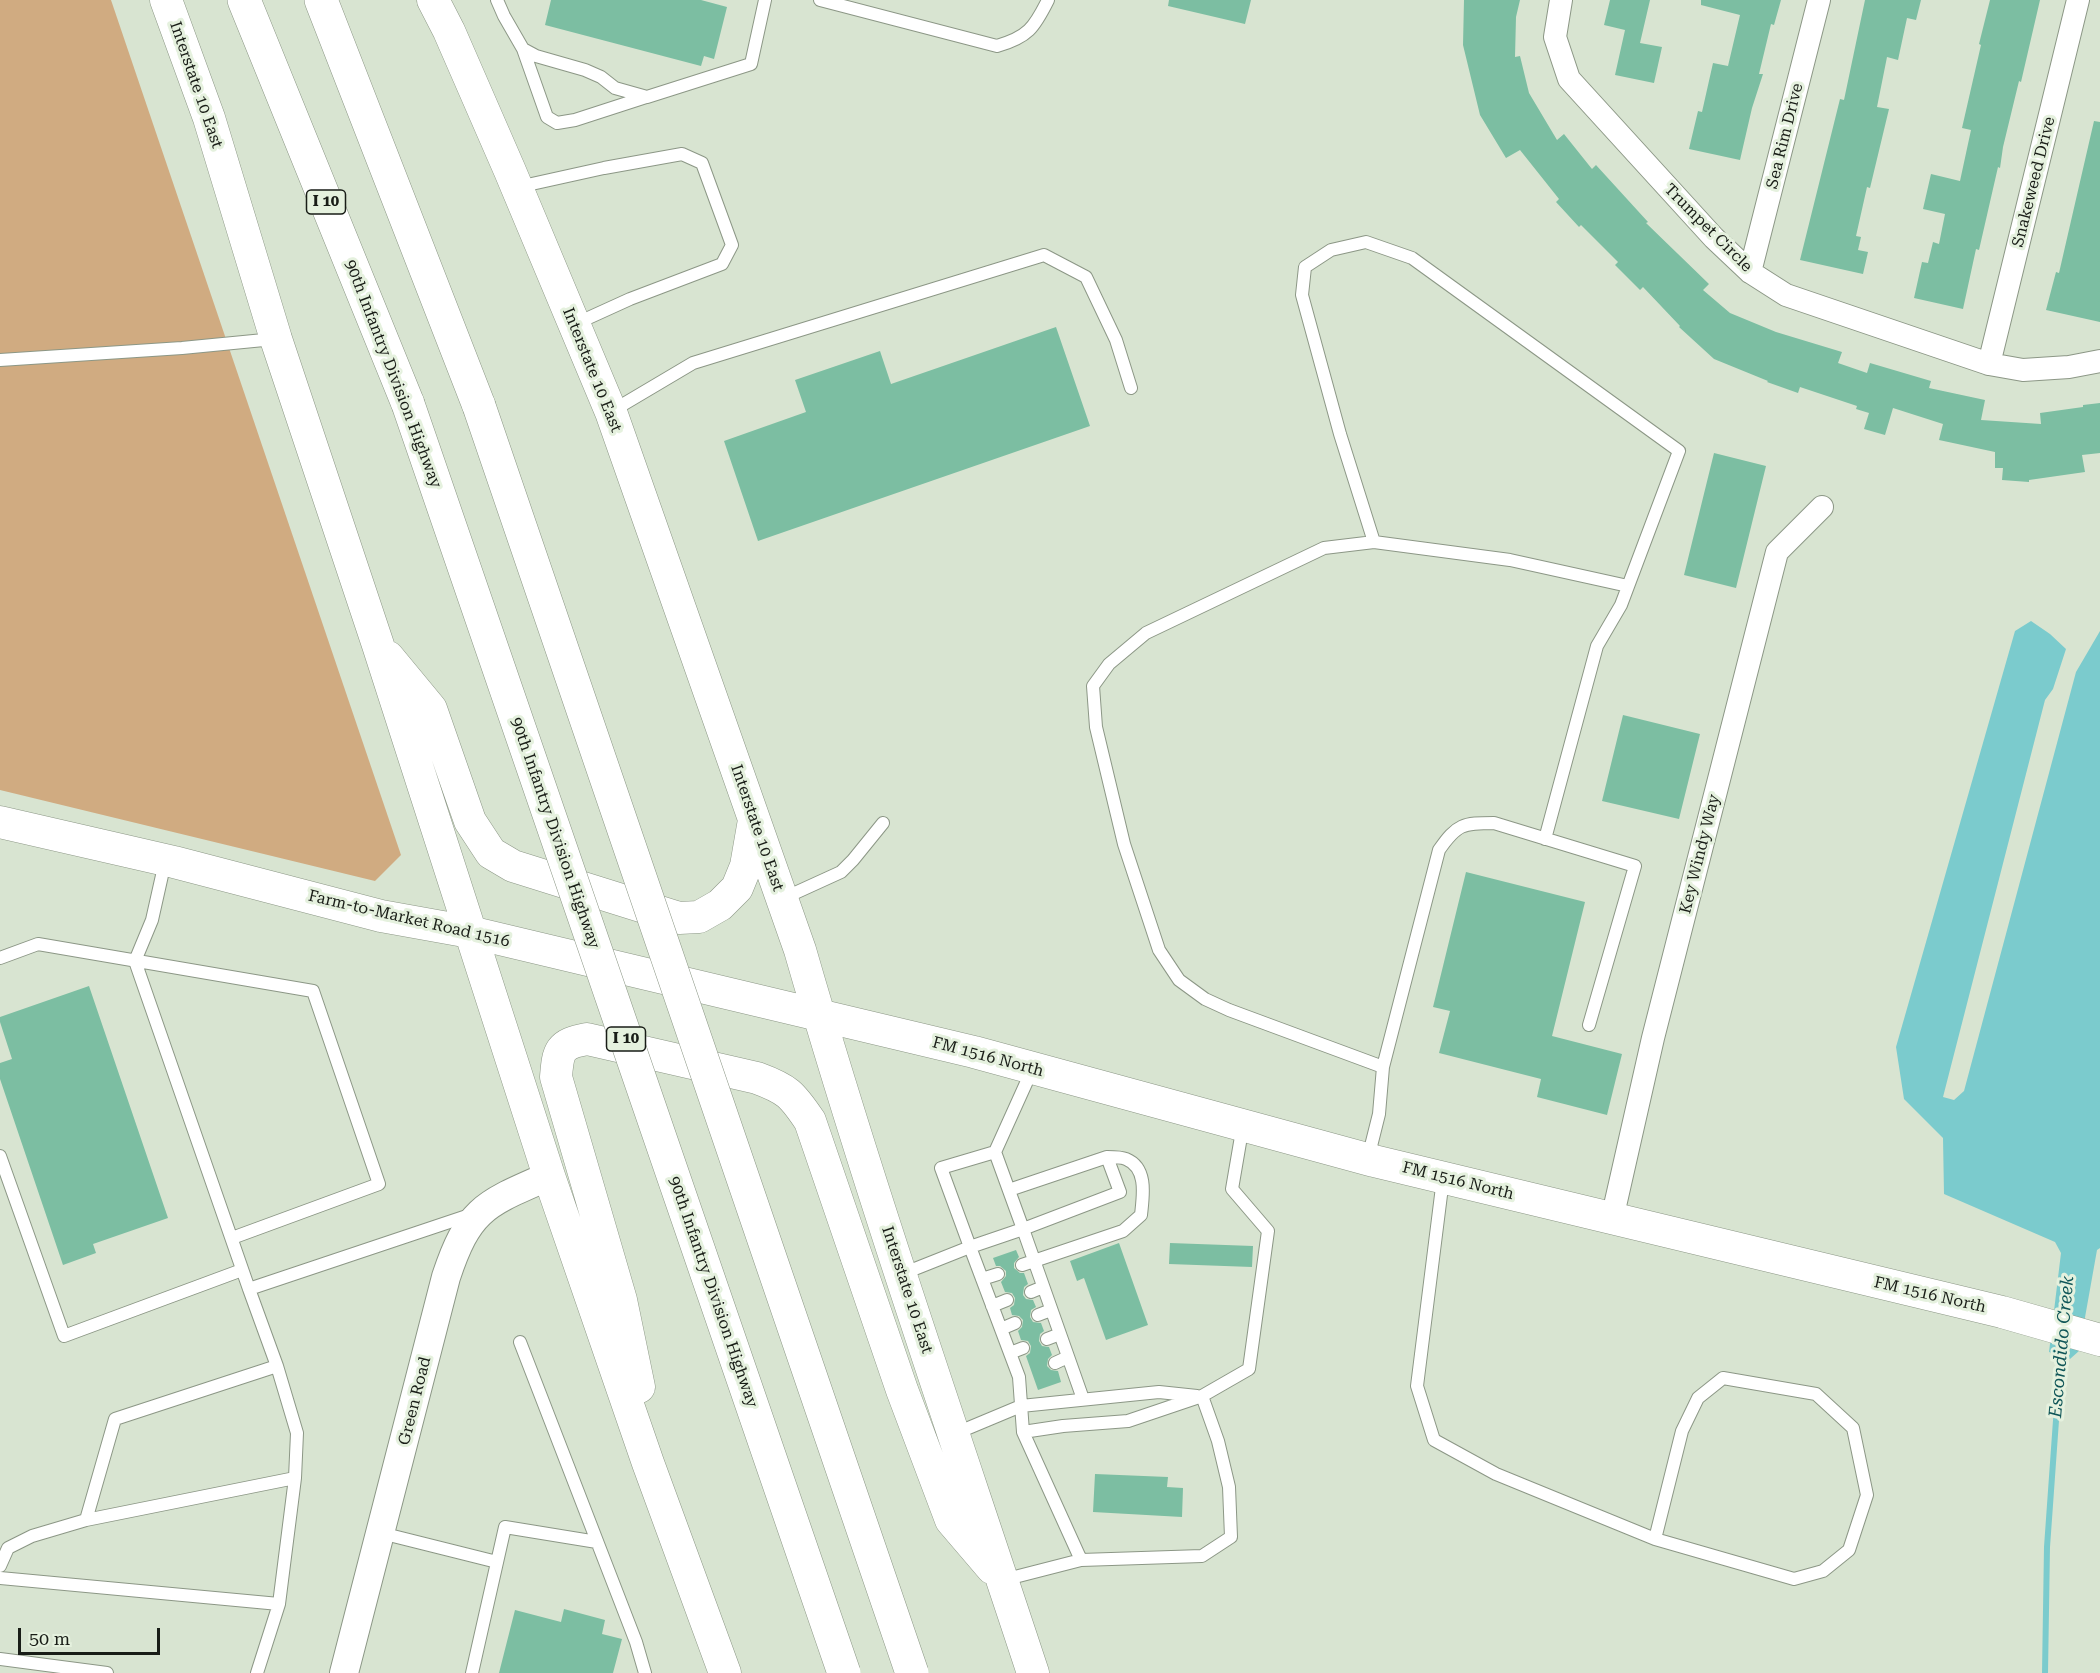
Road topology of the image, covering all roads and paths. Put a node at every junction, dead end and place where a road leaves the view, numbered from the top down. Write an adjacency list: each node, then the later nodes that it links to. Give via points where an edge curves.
1 (166, 0): 17 (main road, Interstate 10 East, via 209,118)
2 (244, 0): 104 (highway, 90th Infantry Division Highway / I 10, bridge, via 408,405)
3 (321, 0): 105 (highway, bridge, via 479,406)
4 (434, 0): 14 (main road, Interstate 10 East)
5 (497, 0): 12 (lane)
6 (765, 0): 13 (lane, via 751,64)
7 (820, 0): 8 (lane, via 997,46 1017,40 1036,24)
8 (1048, 0)
9 (1561, 0): 15 (street, Trumpet Circle, via 1555,37 1569,79 1714,238)
10 (1819, 0): 15 (street, Sea Rim Drive)
11 (2078, 0): 20 (street, Snakeweed Drive)
12 (523, 49): 13 (lane, via 585,70 615,88); 13 (lane, via 547,117 557,123)
13 (647, 97)
14 (517, 187): 16 (main road, Interstate 10 East); 16 (lane, via 682,154 702,163 732,245 722,264)
15 (1750, 272): 20 (street, Trumpet Circle, via 1786,295)
16 (574, 325): 22 (main road, Interstate 10 East)
17 (276, 339): 18 (lane); 26 (main road, Interstate 10 East)
18 (0, 360)
19 (2100, 361): 20 (street, Trumpet Circle, via 2023,370)
20 (1989, 364)
21 (1131, 388): 22 (lane, via 1116,340 1086,277 1044,255 693,363)
22 (611, 411): 27 (main road, Interstate 10 East)
23 (1822, 507): 49 (street, Key Windy Way, via 1777,552 1653,1038)
24 (1374, 542): 25 (lane, via 1509,560); 25 (lane, via 1302,295 1305,267 1330,249 1366,242 1412,258 1679,451); 38 (lane, via 1324,548 1146,633 1109,664 1093,686 1096,727 1124,844 1159,950 1179,980 1228,1010)
25 (1628, 586): 30 (lane, via 1597,646)
26 (378, 645): 27 (main road, via 431,709 470,821 491,853 513,866 680,918 699,917 720,905 737,888 746,866); 33 (main road, Interstate 10 East)
27 (754, 819): 32 (main road, Interstate 10 East)
28 (0, 822): 31 (main road, Farm-to-Market Road 1516)
29 (883, 823): 32 (lane, via 841,872)
30 (1545, 839): 37 (lane, via 1635,867); 38 (lane, via 1494,824 1471,824 1459,827 1438,850)
31 (165, 860): 33 (main road, Farm-to-Market Road 1516, via 381,916); 35 (lane, via 152,921)
32 (782, 899): 36 (main road, Interstate 10 East)
33 (470, 932): 36 (main road, Farm-to-Market Road 1516); 45 (main road, Interstate 10 East)
34 (0, 958): 35 (lane, via 38,944)
35 (135, 961): 51 (lane); 51 (lane, via 314,991 379,1184)
36 (818, 1014): 39 (main road, FM 1516 North); 56 (main road, Interstate 10 East)
37 (1589, 1025)
38 (1383, 1067): 44 (lane, via 1379,1114)
39 (1032, 1068): 40 (main road, FM 1516 North); 41 (lane)
40 (1243, 1124): 44 (main road, FM 1516 North); 79 (lane, via 1232,1189 1268,1231 1249,1369)
41 (995, 1152): 47 (lane); 52 (lane, via 942,1167)
42 (0, 1156): 55 (lane, via 64,1336)
43 (1107, 1157): 47 (lane); 50 (lane, via 1120,1192); 53 (lane, via 1126,1159 1140,1171 1144,1188 1141,1215 1123,1231)
44 (1368, 1159): 46 (main road, FM 1516 North)
45 (549, 1176): 48 (street, Green Road, via 496,1199); 85 (main road, Interstate 10 East)
46 (1443, 1178): 49 (main road, FM 1516 North); 88 (lane, via 1417,1386 1434,1440 1496,1474)
47 (1009, 1190): 50 (lane)
48 (479, 1212): 60 (lane); 87 (street, Green Road, via 455,1249 446,1277)
49 (1612, 1219): 70 (main road, FM 1516 North, via 2001,1312)
50 (1023, 1229): 52 (lane); 53 (lane)
51 (232, 1238): 55 (lane)
52 (970, 1247): 56 (lane); 58 (lane)
53 (1034, 1261): 54 (lane); 59 (lane)
54 (1022, 1265)
55 (242, 1269): 60 (lane)
56 (902, 1274): 83 (main road, Interstate 10 East)
57 (998, 1274): 58 (lane)
58 (982, 1279): 63 (lane)
59 (1044, 1287): 61 (lane); 64 (lane)
60 (249, 1290): 76 (lane)
61 (1031, 1292)
62 (1007, 1300): 63 (lane)
63 (992, 1306): 67 (lane)
64 (1051, 1310): 65 (lane); 68 (lane)
65 (1038, 1315)
66 (1015, 1323): 67 (lane)
67 (1001, 1329): 73 (lane)
68 (1060, 1334): 69 (lane); 74 (lane)
69 (1047, 1339)
70 (2100, 1340)
71 (520, 1342): 89 (lane)
72 (1023, 1347): 73 (lane)
73 (1010, 1353): 78 (lane)
74 (1068, 1357): 75 (lane); 80 (lane)
75 (1055, 1362)
76 (277, 1366): 84 (lane, via 297,1433); 86 (lane, via 115,1419)
77 (1032, 1372): 78 (lane)
78 (1019, 1377): 81 (lane)
79 (1202, 1396): 80 (lane, via 1159,1392); 82 (lane, via 1128,1421); 91 (lane, via 1229,1487 1231,1537 1202,1556)
80 (1083, 1399): 81 (lane)
81 (1021, 1406): 82 (lane); 83 (lane)
82 (1023, 1432): 91 (lane)
83 (954, 1434): 95 (main road, Interstate 10 East)
84 (295, 1478): 86 (lane); 96 (lane)
85 (664, 1507): 95 (main road, via 621,1300 556,1077 557,1054 568,1042 587,1039 757,1078 781,1087 796,1099 810,1120 951,1520); 103 (main road, Interstate 10 East)
86 (86, 1520): 90 (lane)
87 (381, 1533): 92 (lane); 100 (street, Green Road)
88 (1655, 1539): 88 (lane, via 1794,1579 1823,1571 1849,1550 1867,1495 1853,1428 1816,1394 1723,1378 1698,1398 1682,1431)
89 (597, 1542): 92 (lane, via 505,1527); 102 (lane)
90 (4, 1547): 93 (lane)
91 (1081, 1560): 95 (lane)
92 (497, 1562): 101 (lane)
93 (0, 1566)
94 (0, 1578): 96 (lane)
95 (1002, 1580): 106 (main road, Interstate 10 East)
96 (279, 1604): 99 (lane)
97 (0, 1659): 98 (lane)
98 (107, 1673)
99 (257, 1673)
100 (344, 1673)
101 (472, 1673)
102 (645, 1673)
103 (725, 1673)
104 (844, 1673)
105 (912, 1673)
106 (1033, 1673)

